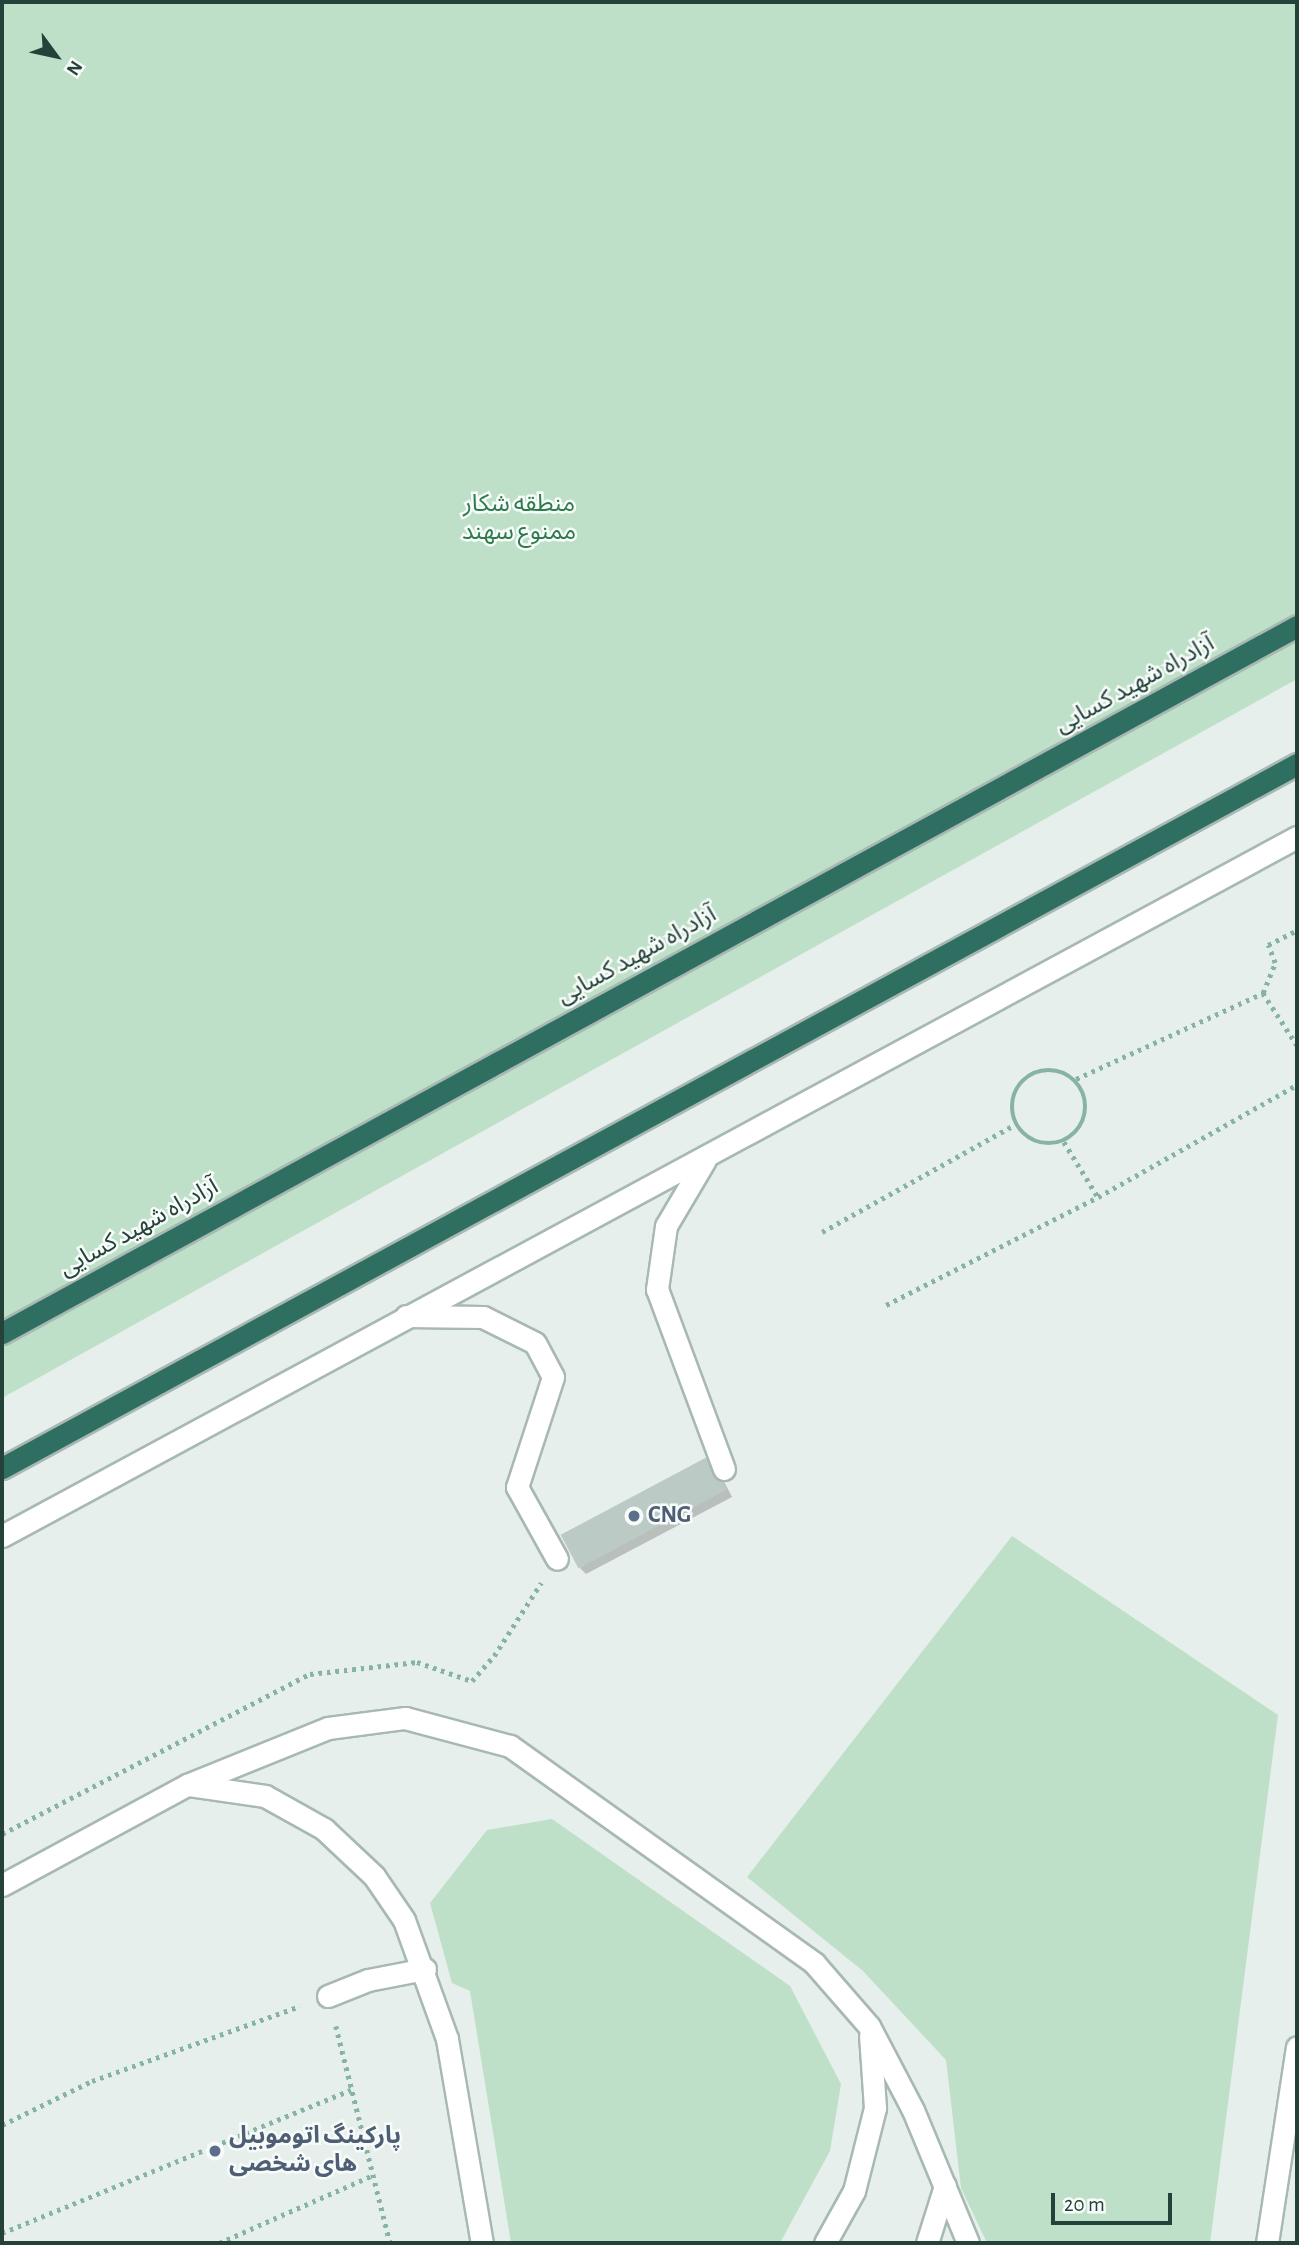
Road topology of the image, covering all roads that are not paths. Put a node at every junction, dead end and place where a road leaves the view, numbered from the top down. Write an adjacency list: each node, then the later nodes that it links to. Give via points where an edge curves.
1 (1297, 626): 6 (highway, آزادراه شهید کسایی)
2 (1297, 764): 7 (highway)
3 (1297, 837): 4 (street)
4 (705, 1160): 5 (street); 8 (street, via 666,1226 657,1289)
5 (406, 1316): 9 (street); 10 (street, via 483,1317 535,1343 553,1377 517,1487)
6 (2, 1333)
7 (2, 1468)
8 (724, 1469)
9 (2, 1536)
10 (556, 1559)
11 (187, 1785): 12 (street); 13 (street, via 265,1796 324,1829 374,1876 404,1920); 15 (street, via 328,1728 405,1718 510,1746 814,1963)
12 (2, 1885)
13 (425, 1969): 14 (street, via 368,1980); 18 (street, via 447,2039)
14 (328, 1996)
15 (869, 2026): 17 (street, via 914,2110); 19 (street, via 875,2108 854,2191)
16 (1297, 2047): 22 (street)
17 (945, 2186): 20 (street); 21 (street)
18 (482, 2243)
19 (825, 2243)
20 (927, 2243)
21 (968, 2243)
22 (1267, 2243)

